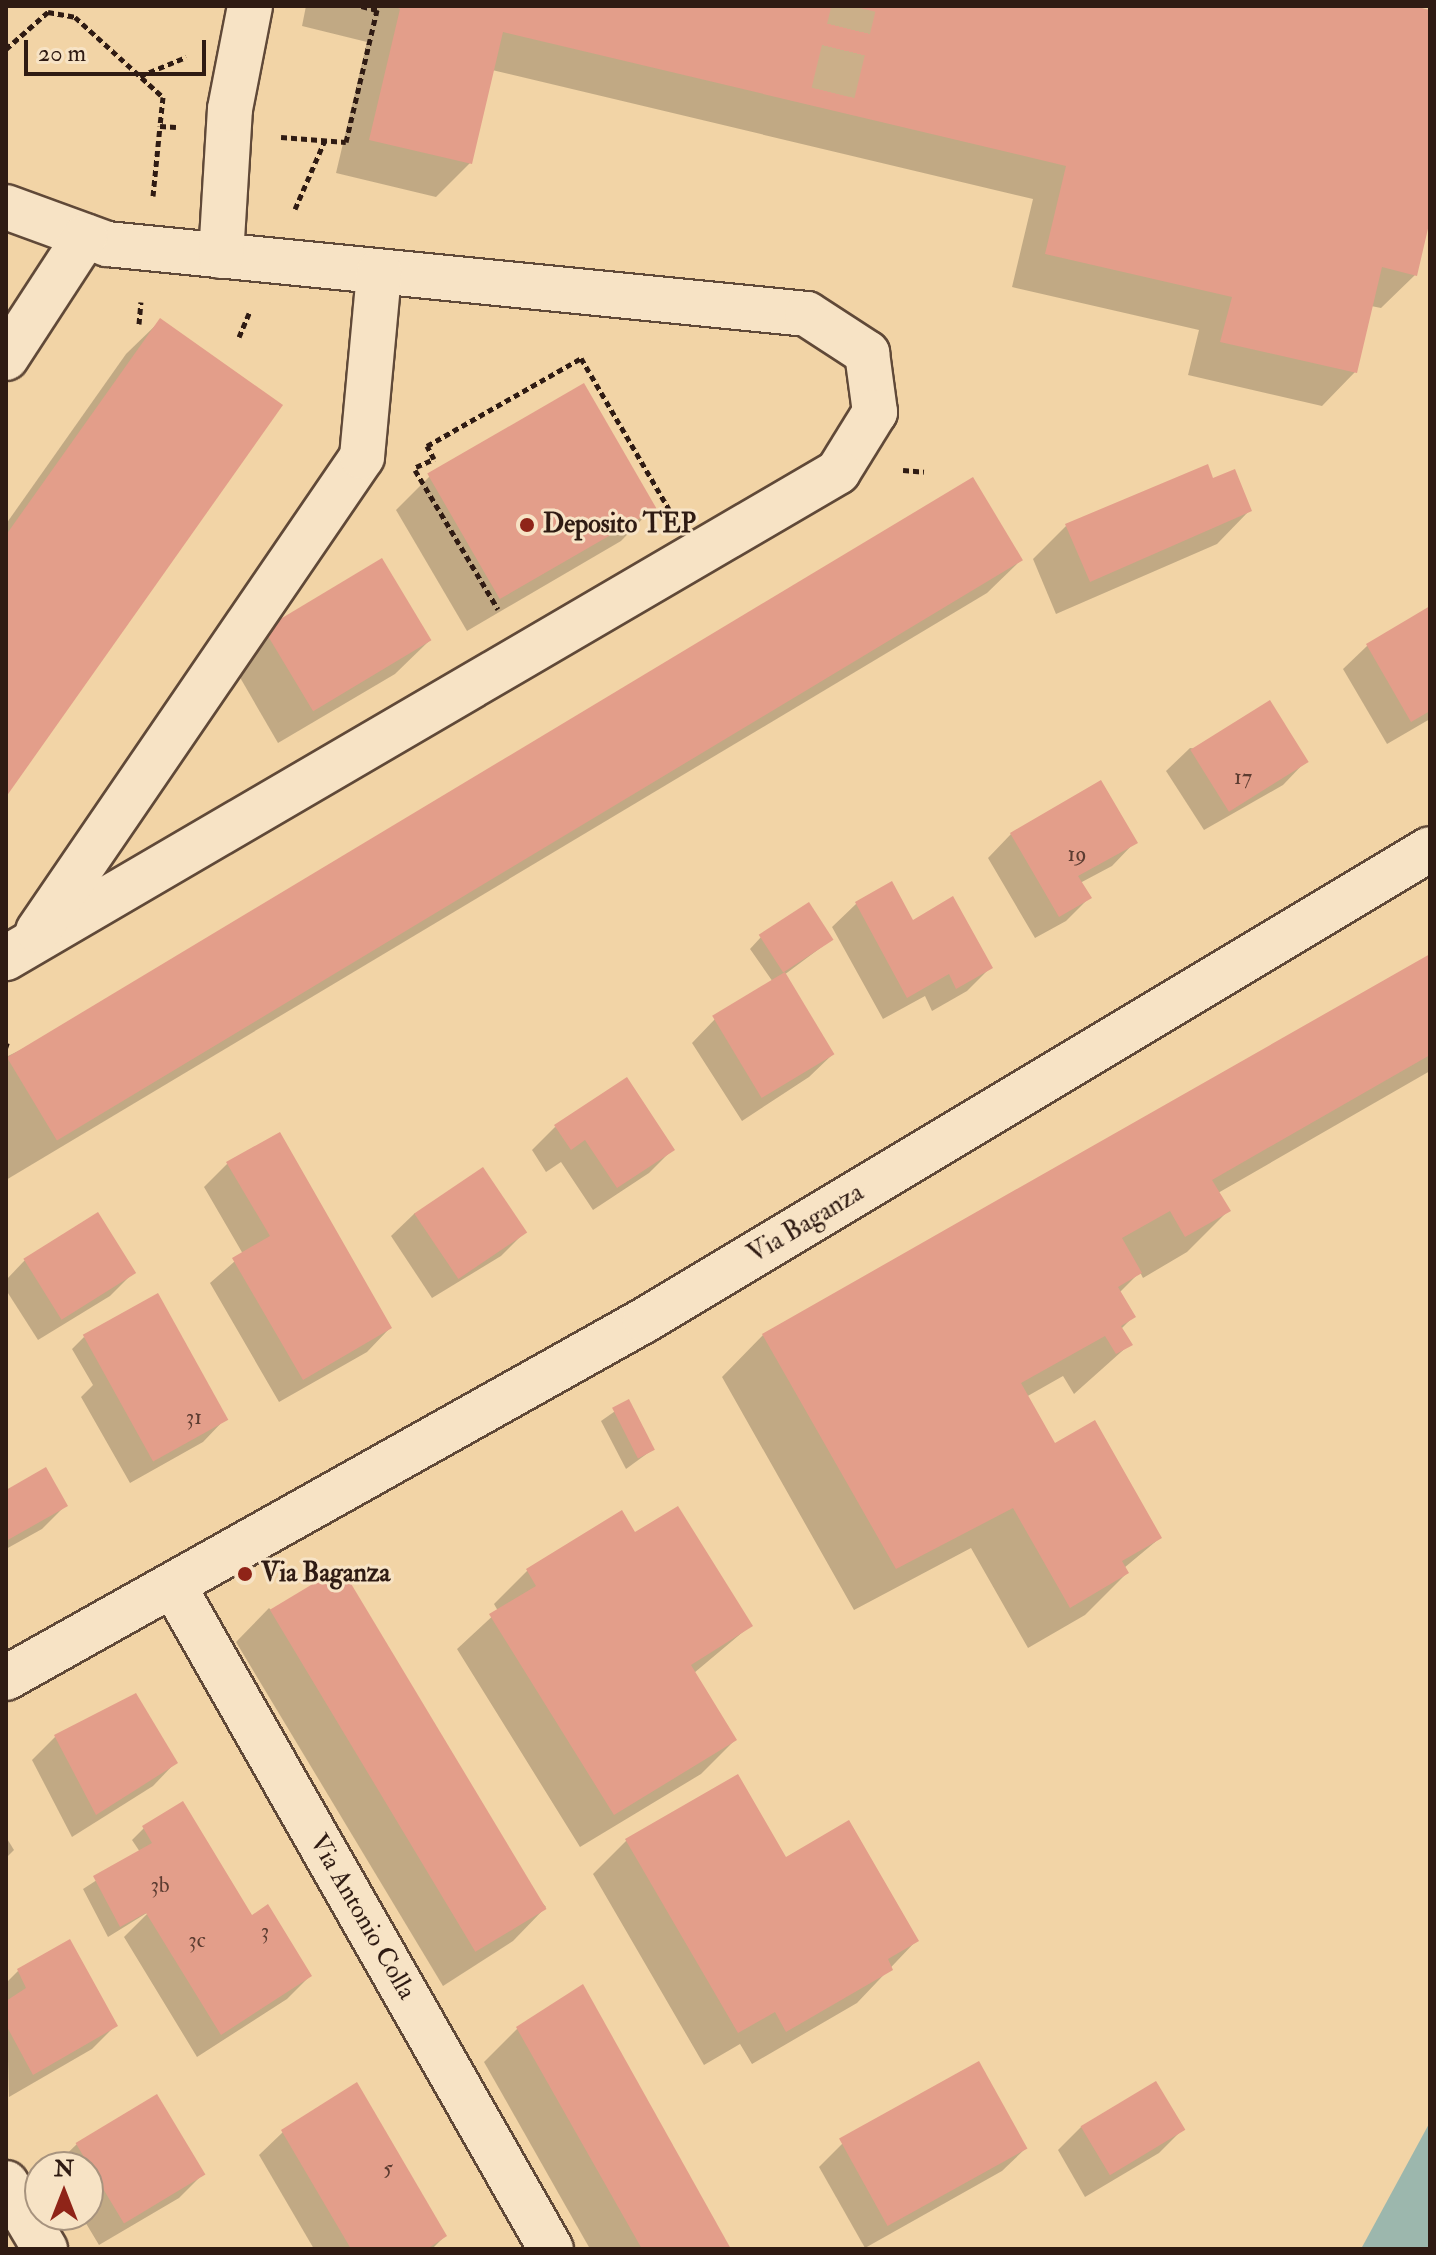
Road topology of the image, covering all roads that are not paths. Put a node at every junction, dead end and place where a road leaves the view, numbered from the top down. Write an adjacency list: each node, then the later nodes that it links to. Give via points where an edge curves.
1 (250, 6): 4 (street, via 230,109)
2 (6, 207): 3 (street)
3 (85, 237): 4 (street); 6 (street)
4 (221, 256): 5 (street)
5 (379, 272): 8 (street, via 362,457); 8 (street, via 807,314 867,353 875,412 838,472)
6 (6, 358)
7 (1430, 849): 9 (street, Via Baganza, via 638,1325)
8 (19, 949)
9 (173, 1585): 10 (street, Via Baganza); 13 (street, Via Antonio Colla)
10 (6, 1678)
11 (6, 2183): 12 (street)
12 (45, 2249)
13 (551, 2249)

